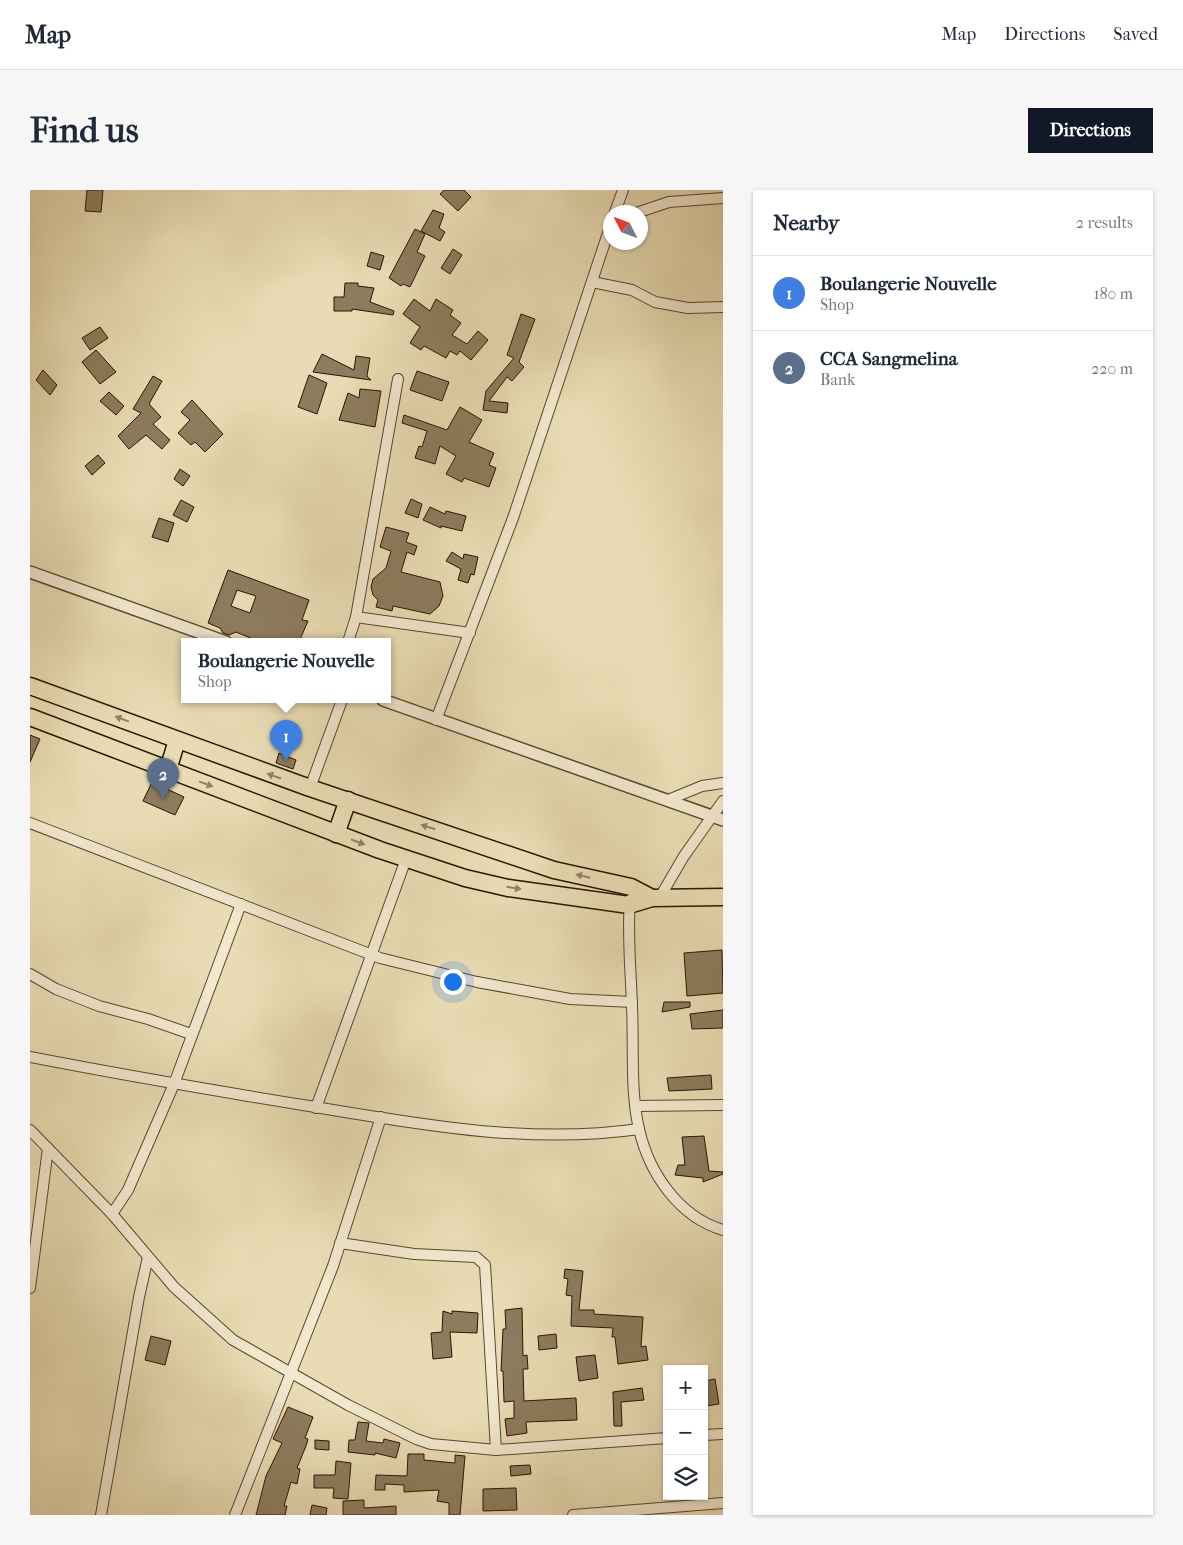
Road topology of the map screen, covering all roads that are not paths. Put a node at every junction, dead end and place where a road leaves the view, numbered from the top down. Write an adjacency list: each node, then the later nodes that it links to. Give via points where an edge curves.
1 (623, 190): 3 (street)
2 (723, 198): 4 (street, via 669,202)
3 (618, 205)
4 (648, 209)
5 (603, 248): 6 (street)
6 (592, 282): 7 (street, via 632,290 654,302 688,308); 11 (street, via 513,518)
7 (723, 307)
8 (398, 379): 10 (street)
9 (30, 572): 12 (street)
10 (356, 617): 11 (street); 13 (street)
11 (470, 633): 18 (street)
12 (215, 638)
13 (349, 638)
14 (30, 686): 19 (highway, one-way to 14)
15 (341, 703): 22 (street)
16 (391, 703): 18 (street)
17 (30, 717): 20 (highway)
18 (436, 720): 24 (street)
19 (177, 740): 20 (highway); 22 (highway, one-way to 19)
20 (168, 770): 29 (highway, one-way to 29)
21 (723, 783): 24 (street, via 702,786)
22 (310, 788): 23 (highway)
23 (348, 800): 29 (highway); 31 (highway, one-way to 23, via 554,870)
24 (668, 800): 26 (street)
25 (723, 801): 26 (street)
26 (711, 815): 27 (street); 33 (street)
27 (723, 820)
28 (30, 823): 34 (street)
29 (336, 834): 30 (highway, one-way to 30)
30 (406, 859): 35 (highway, one-way to 35, via 508,888); 36 (street)
31 (630, 887): 33 (highway); 35 (street)
32 (723, 897): 33 (highway)
33 (656, 898): 35 (highway)
34 (241, 904): 36 (street); 39 (street)
35 (629, 905): 38 (street)
36 (371, 955): 38 (street, via 477,982 570,999); 44 (street)
37 (30, 974): 39 (street, via 56,989 99,1006)
38 (632, 1002): 43 (street)
39 (191, 1034): 41 (street)
40 (30, 1057): 41 (street)
41 (174, 1084): 44 (street); 49 (street, via 128,1190)
42 (723, 1105): 43 (street)
43 (636, 1106): 46 (street)
44 (316, 1108): 45 (street)
45 (381, 1118): 46 (street, via 543,1136); 51 (street)
46 (639, 1129): 50 (street, via 650,1160 666,1189 693,1215)
47 (30, 1130): 48 (street)
48 (48, 1148): 49 (street); 53 (street)
49 (112, 1214): 52 (street)
50 (723, 1230)
51 (340, 1243): 54 (street); 58 (street, via 414,1254 476,1257 485,1265)
52 (148, 1257): 54 (street, via 174,1286 233,1340); 60 (street)
53 (30, 1288)
54 (291, 1373): 58 (street, via 431,1444); 61 (street)
55 (723, 1434): 56 (street)
56 (708, 1435)
57 (663, 1438): 58 (street)
58 (496, 1450)
59 (723, 1502): 62 (street)
60 (101, 1515)
61 (235, 1515)
62 (573, 1515)

